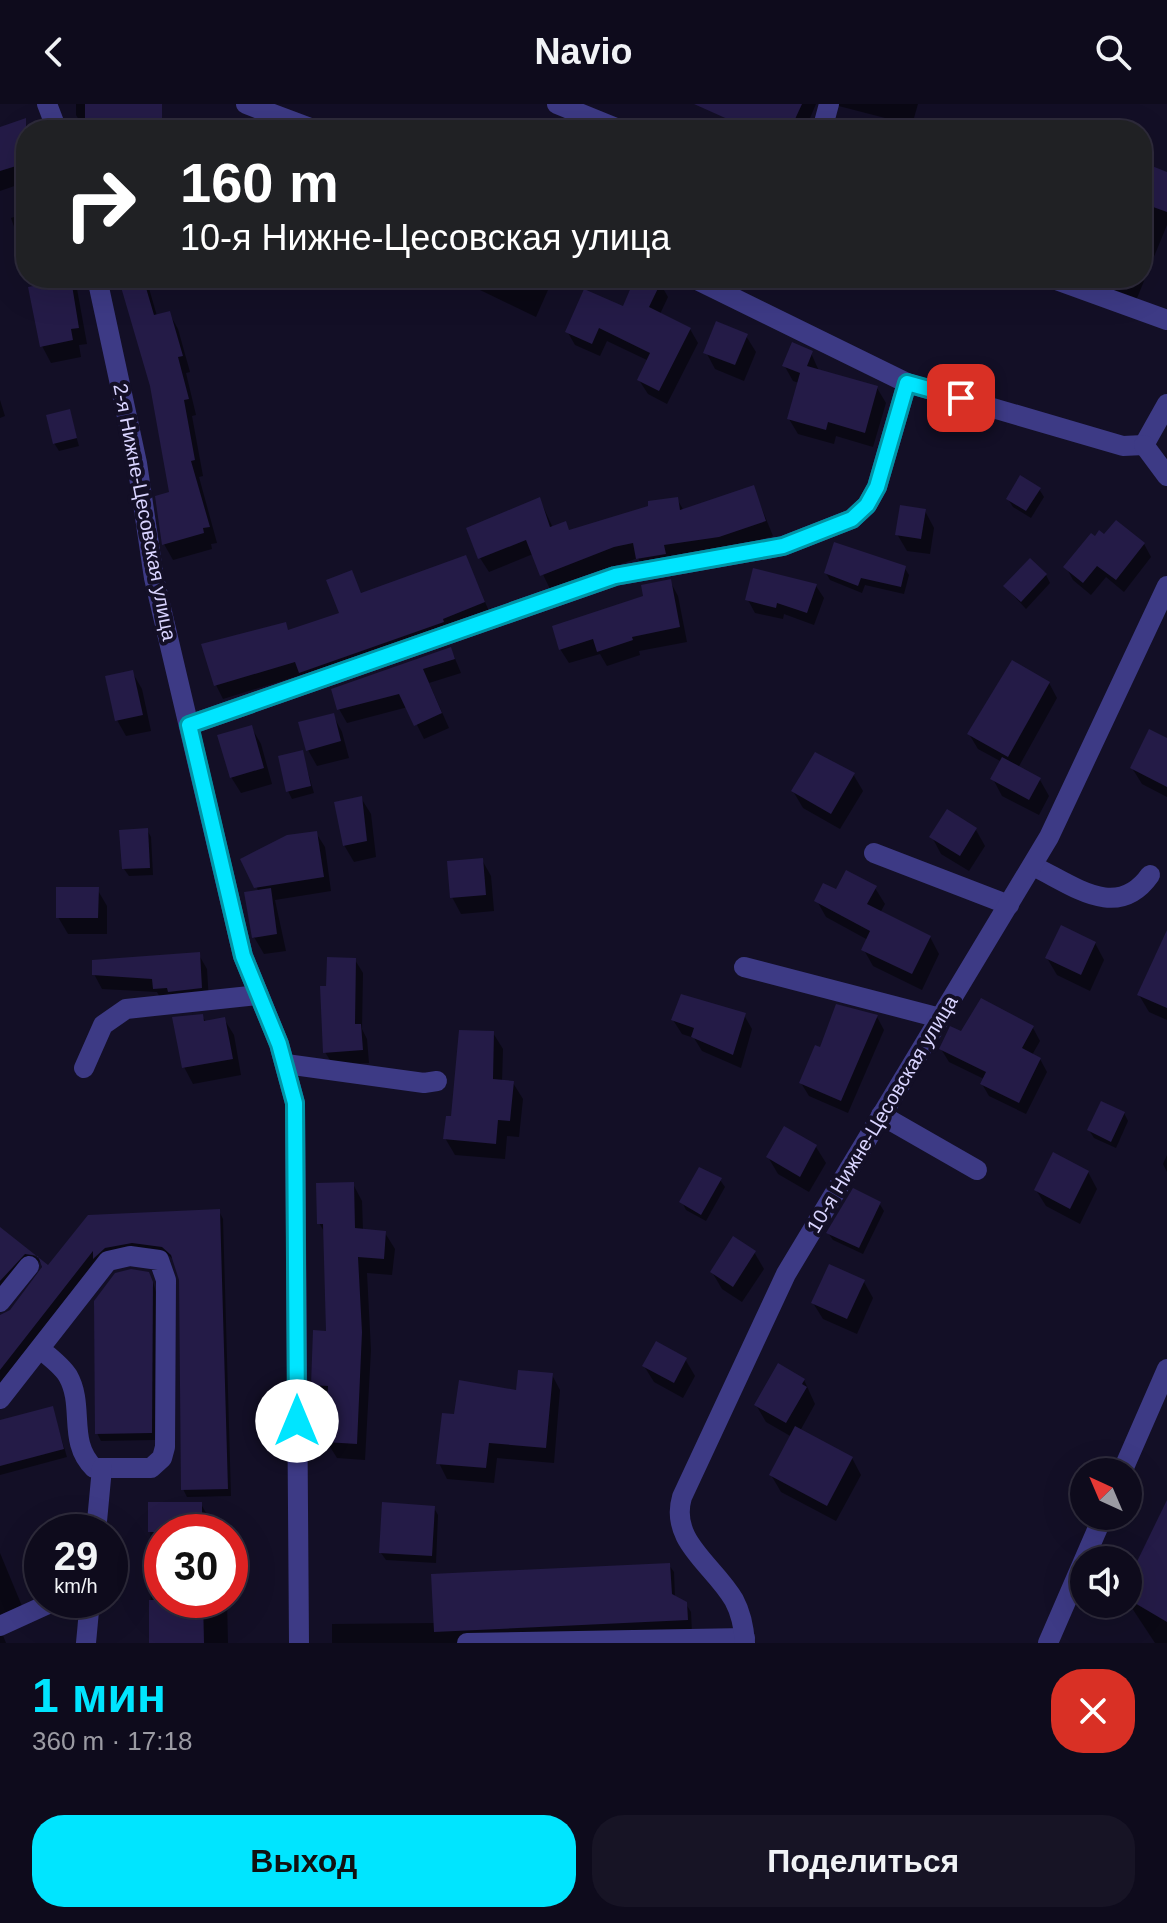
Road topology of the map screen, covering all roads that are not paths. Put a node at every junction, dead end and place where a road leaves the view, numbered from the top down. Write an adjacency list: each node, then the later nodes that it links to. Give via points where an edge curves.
1 (246, 104): 3 (street)
2 (557, 104): 4 (street)
3 (289, 120)
4 (596, 120)
5 (99, 288): 14 (street, 2-я Нижне-Цесовская улица, via 137,463 154,578)
6 (713, 288): 9 (street)
7 (1079, 288): 8 (street)
8 (1167, 320)
9 (907, 383): 11 (street, via 1123,446); 14 (street, via 877,487 852,519 783,546 615,576)
10 (1167, 404): 11 (street)
11 (1144, 445): 12 (street)
12 (1167, 476)
13 (1167, 586): 16 (street, 10-я Нижне-Цесовская улица)
14 (189, 725): 20 (street, 2-я Нижне-Цесовская улица, via 243,956)
15 (874, 853): 18 (street)
16 (1033, 866): 17 (street, via 1095,896 1118,900); 18 (street, 10-я Нижне-Цесовская улица)
17 (1150, 875)
18 (1009, 905): 21 (street, 10-я Нижне-Цесовская улица)
19 (744, 967): 21 (street)
20 (259, 995): 22 (street, 2-я Нижне-Цесовская улица); 23 (street, via 126,1009 103,1025)
21 (940, 1018): 25 (street, 10-я Нижне-Цесовская улица)
22 (286, 1064): 24 (street); 41 (street, 2-я Нижне-Цесовская улица, via 295,1103)
23 (84, 1068)
24 (437, 1081)
25 (881, 1115): 26 (street); 39 (street, 10-я Нижне-Цесовская улица, via 786,1274 678,1509 687,1538 734,1600)
26 (977, 1170)
27 (29, 1266): 28 (street)
28 (0, 1302)
29 (40, 1349): 31 (street); 33 (street, via 67,1375 79,1449 94,1468); 33 (street, via 108,1261 130,1256 159,1260 166,1280 162,1458 151,1468)
30 (1167, 1369): 32 (street)
31 (0, 1399)
32 (1128, 1458)
33 (102, 1468): 34 (street)
34 (98, 1514)
35 (1097, 1530): 43 (street)
36 (24, 1615): 38 (street)
37 (88, 1618): 40 (street)
38 (0, 1626)
39 (745, 1641): 42 (street)
40 (86, 1643)
41 (299, 1643)
42 (467, 1643)
43 (1048, 1643)

